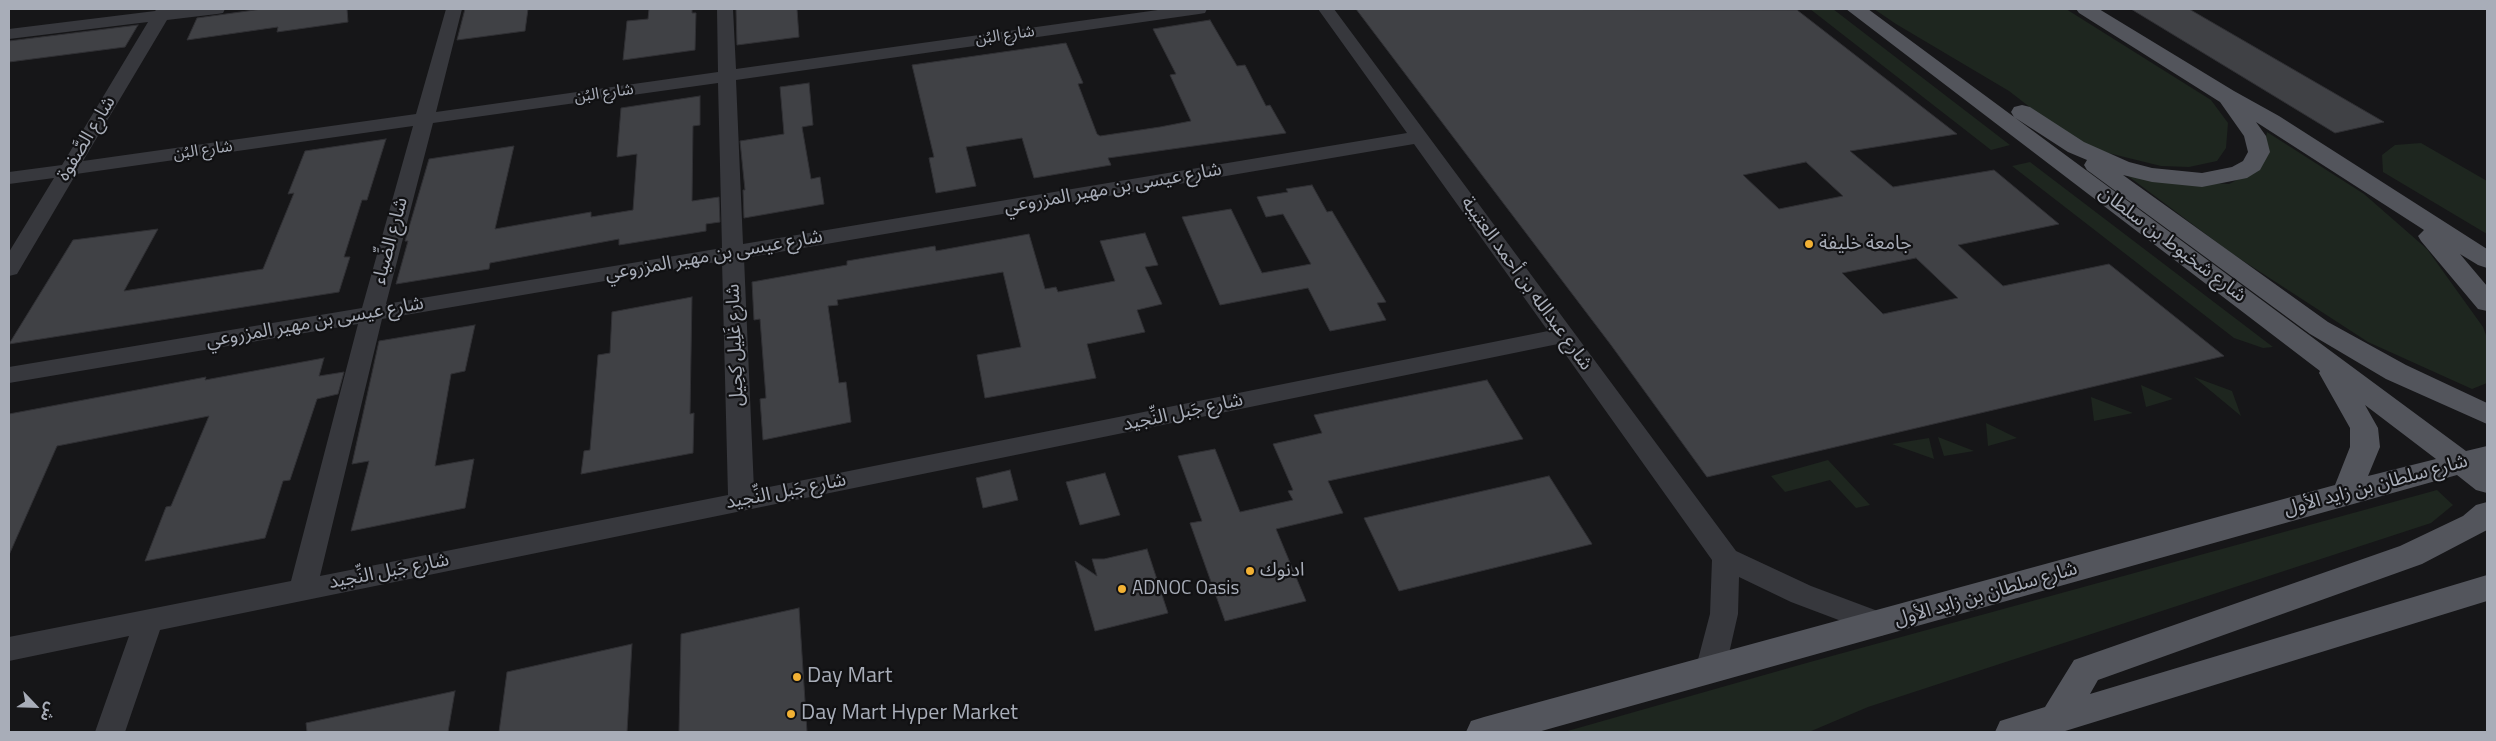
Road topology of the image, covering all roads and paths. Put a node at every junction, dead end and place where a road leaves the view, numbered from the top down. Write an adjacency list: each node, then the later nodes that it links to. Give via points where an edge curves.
1 (217, 9): 8 (street)
2 (454, 9): 14 (street, شارع الضِّياء)
3 (725, 9): 11 (street, شارع غَلِيل كِحِيل)
4 (1199, 9): 11 (street, شارع البُن)
5 (1326, 9): 15 (street, شارع عبدالله بن أحمد العتيبة)
6 (1856, 9): 10 (main road, شارع شخبوط بن سلطان)
7 (2086, 9): 12 (main road)
8 (162, 12): 9 (street); 16 (street, شارع الصَّفوة)
9 (9, 34)
10 (1908, 47): 12 (main road, via 1969,77 2094,156 2152,175 2176,179 2217,178 2239,173 2252,164 2259,152 2255,136); 13 (main road, شارع شخبوط بن سلطان)
11 (727, 76): 14 (street, شارع البُن); 19 (street, شارع غَلِيل كِحِيل)
12 (2226, 96): 18 (main road, via 2271,121)
13 (1974, 97): 25 (main road, شارع شخبوط بن سلطان); 27 (main road, via 2041,130 2105,171 2319,328 2396,372)
14 (424, 119): 16 (street, شارع البُن); 23 (street, شارع الضِّياء)
15 (1419, 137): 19 (street, شارع عيسى بن مهير المزروعي); 24 (street, شارع عبدالله بن أحمد العتيبة)
16 (68, 170): 17 (street, شارع البُن); 21 (street, شارع الصَّفوة)
17 (9, 178)
18 (2397, 203): 20 (main road); 22 (main road, via 2453,261)
19 (733, 253): 23 (street, شارع عيسى بن مهير المزروعي); 31 (street, شارع غَلِيل كِحِيل)
20 (2481, 255)
21 (9, 269)
22 (2487, 303)
23 (372, 314): 26 (street, شارع عيسى بن مهير المزروعي); 35 (street, شارع الضِّياء)
24 (1564, 335): 31 (street, شارع جَبل النِّجيد); 33 (street, شارع عبدالله بن أحمد العتيبة)
25 (2326, 361): 28 (main road, شارع شخبوط بن سلطان); 30 (main road, via 2364,428 2365,447)
26 (9, 375)
27 (2487, 414)
28 (2479, 463): 29 (main road, شارع شخبوط بن سلطان); 30 (main road, شارع سلطان بن زايد الأول)
29 (2487, 482)
30 (2347, 493): 39 (main road, شارع سلطان بن زايد الأول)
31 (741, 501): 35 (street, شارع جَبل النِّجيد)
32 (2487, 513): 42 (main road, via 2474,524 2411,555 2086,670)
33 (1726, 558): 39 (street, شارع عبدالله بن أحمد العتيبة, via 1801,594); 41 (street, via 1724,614)
34 (2487, 588): 36 (main road)
35 (303, 590): 38 (street, شارع جَبل النِّجيد)
36 (2442, 602): 37 (main road); 42 (main road)
37 (2487, 606)
38 (149, 620): 40 (street, شارع جَبل النِّجيد); 43 (street)
39 (1881, 624): 41 (main road, شارع سلطان بن زايد الأول)
40 (9, 649)
41 (1710, 671): 44 (main road, شارع سلطان بن زايد الأول)
42 (2057, 718): 45 (main road)
43 (110, 732)
44 (1484, 732)
45 (2013, 732)

